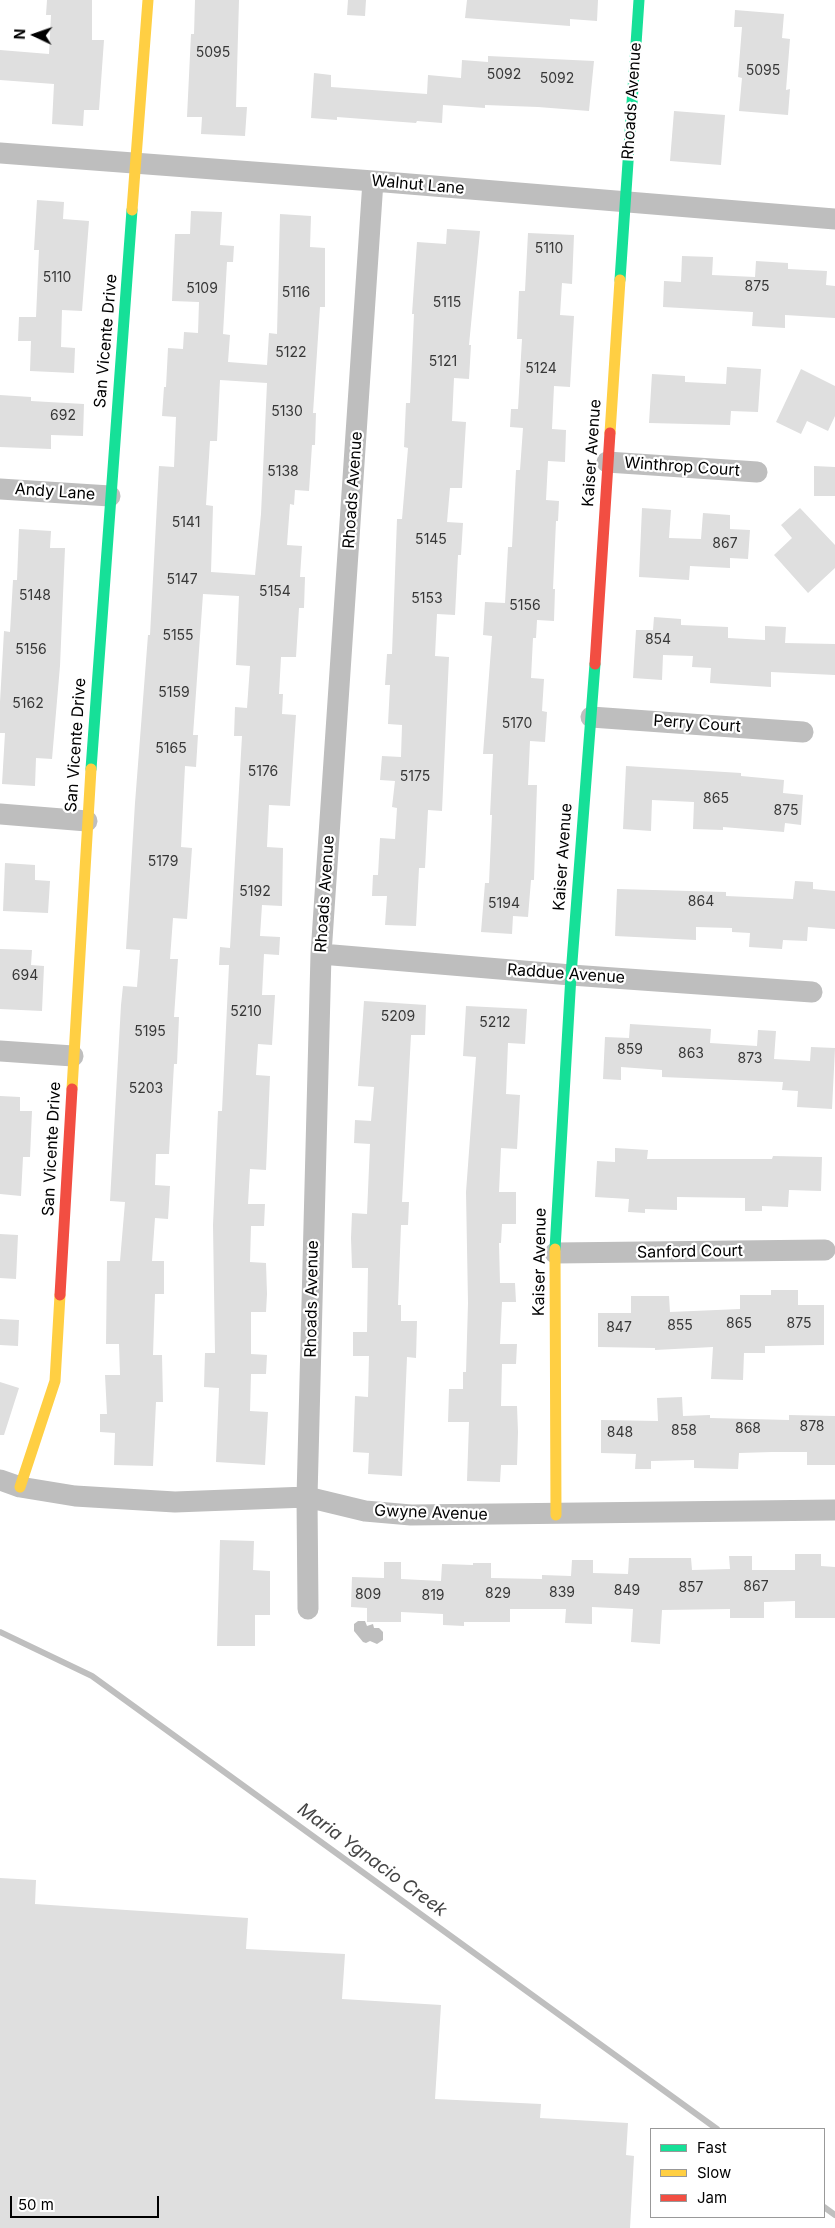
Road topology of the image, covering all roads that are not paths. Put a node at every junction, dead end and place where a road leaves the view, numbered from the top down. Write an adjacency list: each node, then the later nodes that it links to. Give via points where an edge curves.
1 (148, 0): 4 (street, San Vicente Drive)
2 (640, 0): 6 (street, Rhoads Avenue)
3 (0, 154): 4 (street, Walnut Lane)
4 (137, 163): 5 (street, Walnut Lane); 11 (street, San Vicente Drive)
5 (374, 181): 6 (street, Walnut Lane); 16 (street, Rhoads Avenue)
6 (625, 203): 7 (street, Walnut Lane); 8 (street, Kaiser Avenue)
7 (835, 219)
8 (607, 462): 9 (street, Winthrop Court); 12 (street, Kaiser Avenue)
9 (757, 472)
10 (0, 489): 11 (street, Andy Lane)
11 (110, 496): 15 (street, San Vicente Drive)
12 (591, 717): 13 (street, Perry Court); 17 (street, Kaiser Avenue)
13 (803, 732)
14 (0, 814): 15 (street)
15 (87, 820): 20 (street, San Vicente Drive)
16 (321, 954): 17 (street, Raddue Avenue); 25 (street, Rhoads Avenue)
17 (571, 975): 18 (street, Raddue Avenue); 22 (street, Kaiser Avenue)
18 (812, 992)
19 (0, 1051): 20 (street)
20 (73, 1056): 24 (street, San Vicente Drive, via 55,1381)
21 (825, 1250): 22 (street, Sanford Court)
22 (555, 1253): 27 (street, Kaiser Avenue)
23 (0, 1480): 24 (street, Gwyne Avenue)
24 (20, 1487): 25 (street, Gwyne Avenue, via 75,1496 167,1502)
25 (307, 1497): 27 (street, Gwyne Avenue, via 365,1511 410,1515); 28 (street, Rhoads Avenue)
26 (835, 1510): 27 (street, Gwyne Avenue)
27 (556, 1515)
28 (308, 1608)

